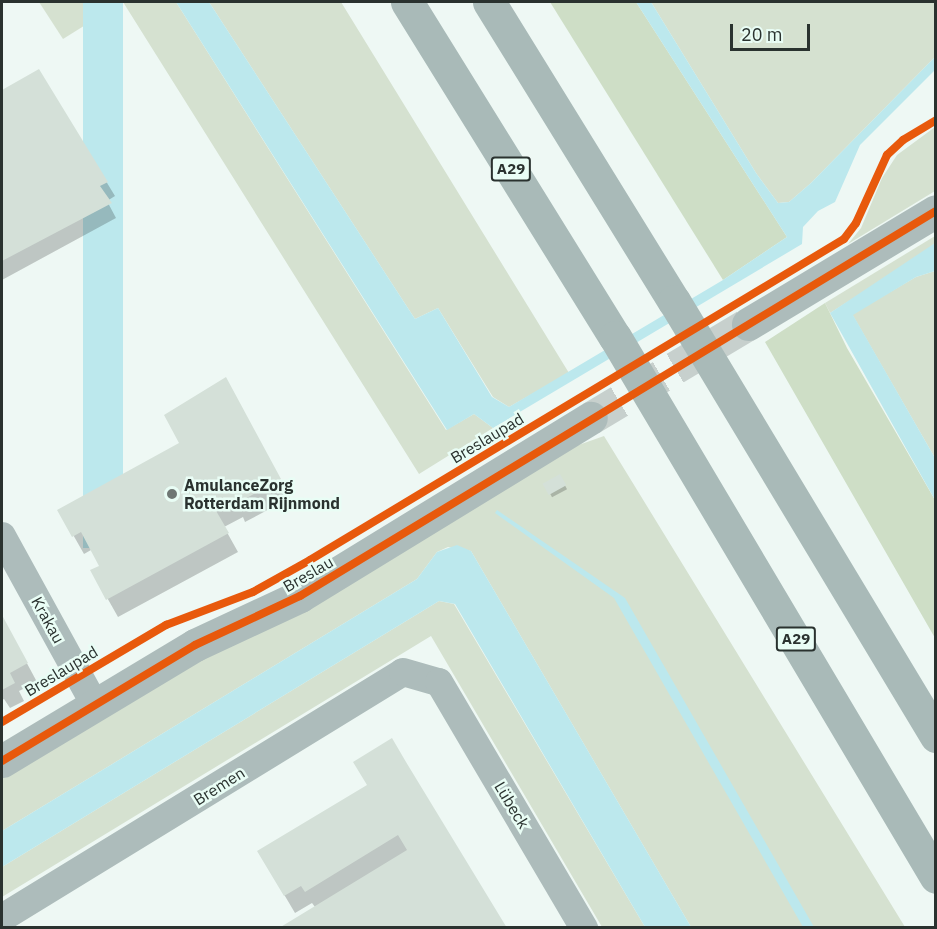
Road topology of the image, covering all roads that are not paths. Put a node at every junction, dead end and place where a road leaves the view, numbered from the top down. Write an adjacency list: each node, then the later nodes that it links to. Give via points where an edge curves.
1 (407, 2): 11 (highway, A29, via 615,337)
2 (489, 2): 9 (highway)
3 (936, 211): 4 (street)
4 (748, 324)
5 (591, 418): 8 (street, Breslau, via 300,596 216,633)
6 (2, 536): 8 (street, Krakau)
7 (439, 682): 12 (street, Bremen, via 403,672); 13 (street, Lübeck)
8 (95, 705): 10 (street, Breslau)
9 (936, 736)
10 (2, 761)
11 (936, 877)
12 (2, 918)
13 (584, 927)

